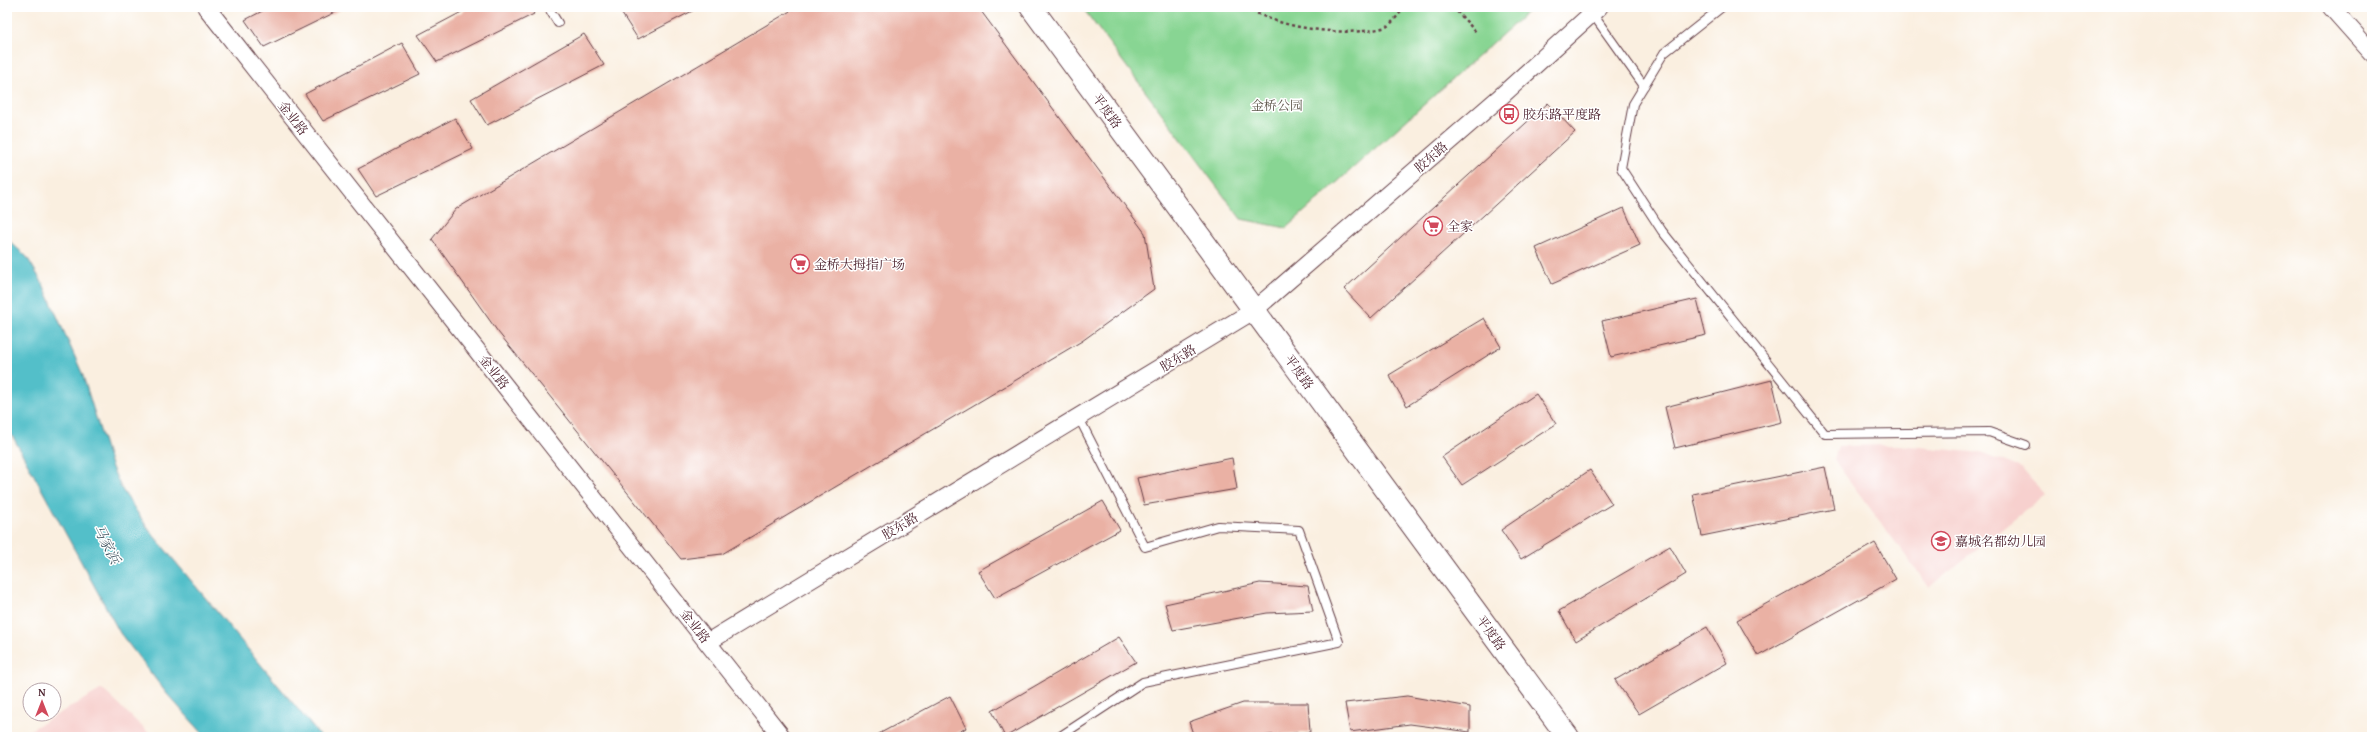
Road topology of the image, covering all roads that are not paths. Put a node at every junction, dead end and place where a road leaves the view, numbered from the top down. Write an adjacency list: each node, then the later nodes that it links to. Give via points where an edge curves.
1 (206, 7): 13 (street, 金业路)
2 (548, 7): 7 (lane)
3 (1031, 7): 10 (street, 平度路)
4 (1722, 7): 9 (lane, via 1664,52)
5 (2331, 7): 8 (street)
6 (1596, 10): 9 (lane); 10 (street, 胶东路)
7 (558, 23)
8 (2372, 53)
9 (1644, 86): 12 (lane, via 1633,104 1621,168 1662,231 1825,434 1989,432)
10 (1253, 311): 11 (street, 胶东路); 16 (street, 平度路)
11 (1079, 418): 13 (street, 胶东路); 15 (lane, via 1145,547 1218,526 1299,530 1339,642 1144,682)
12 (2026, 445)
13 (708, 642): 14 (street, 金业路)
14 (782, 737)
15 (1059, 737)
16 (1568, 737)

